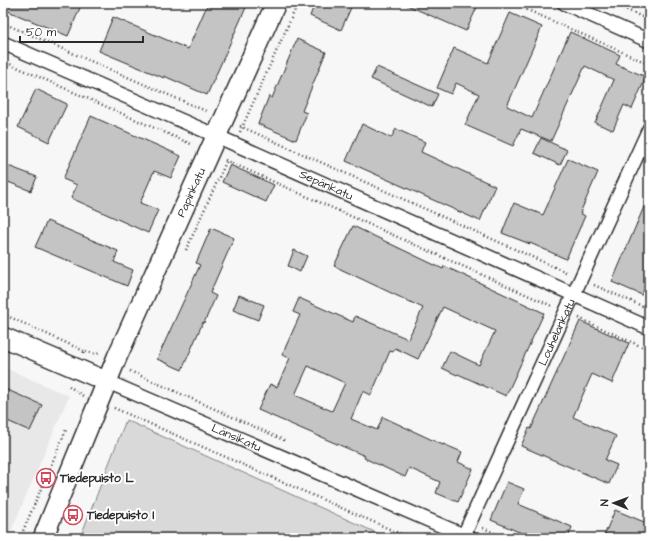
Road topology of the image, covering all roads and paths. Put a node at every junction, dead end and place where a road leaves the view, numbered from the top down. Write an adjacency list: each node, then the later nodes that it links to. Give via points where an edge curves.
1 (276, 3): 14 (street, Papinkatu)
2 (298, 3): 12 (path)
3 (512, 3): 11 (path)
4 (564, 3): 8 (street)
5 (612, 3): 6 (path)
6 (649, 20)
7 (3, 22): 14 (path)
8 (649, 41)
9 (3, 43): 14 (street, Sepänkatu)
10 (3, 61): 14 (path)
11 (649, 64)
12 (242, 127): 14 (path); 15 (path); 18 (path)
13 (649, 129): 20 (street, Louhelankatu)
14 (216, 136): 15 (street, Sepänkatu); 16 (path); 30 (street, Papinkatu, via 120,350)
15 (235, 144): 16 (path); 20 (street, Sepänkatu)
16 (227, 161): 17 (path); 22 (path)
17 (185, 252)
18 (573, 275)
19 (588, 282): 21 (path)
20 (574, 294): 22 (street, Louhelankatu); 24 (street, Sepänkatu)
21 (649, 309)
22 (566, 312): 26 (path); 36 (street, Louhelankatu)
23 (3, 314): 27 (path)
24 (649, 328)
25 (3, 337): 30 (street, Länsikatu)
26 (649, 350)
27 (84, 351)
28 (134, 365): 30 (path)
29 (63, 383): 31 (path)
30 (115, 385): 33 (street, Papinkatu); 36 (street, Länsikatu)
31 (81, 395): 32 (path); 33 (path)
32 (78, 402)
33 (99, 403): 38 (street, Papinkatu); 39 (path)
34 (66, 430): 37 (path)
35 (492, 532): 40 (path)
36 (467, 537)
37 (20, 538)
38 (43, 538)
39 (410, 538)
40 (490, 538)

